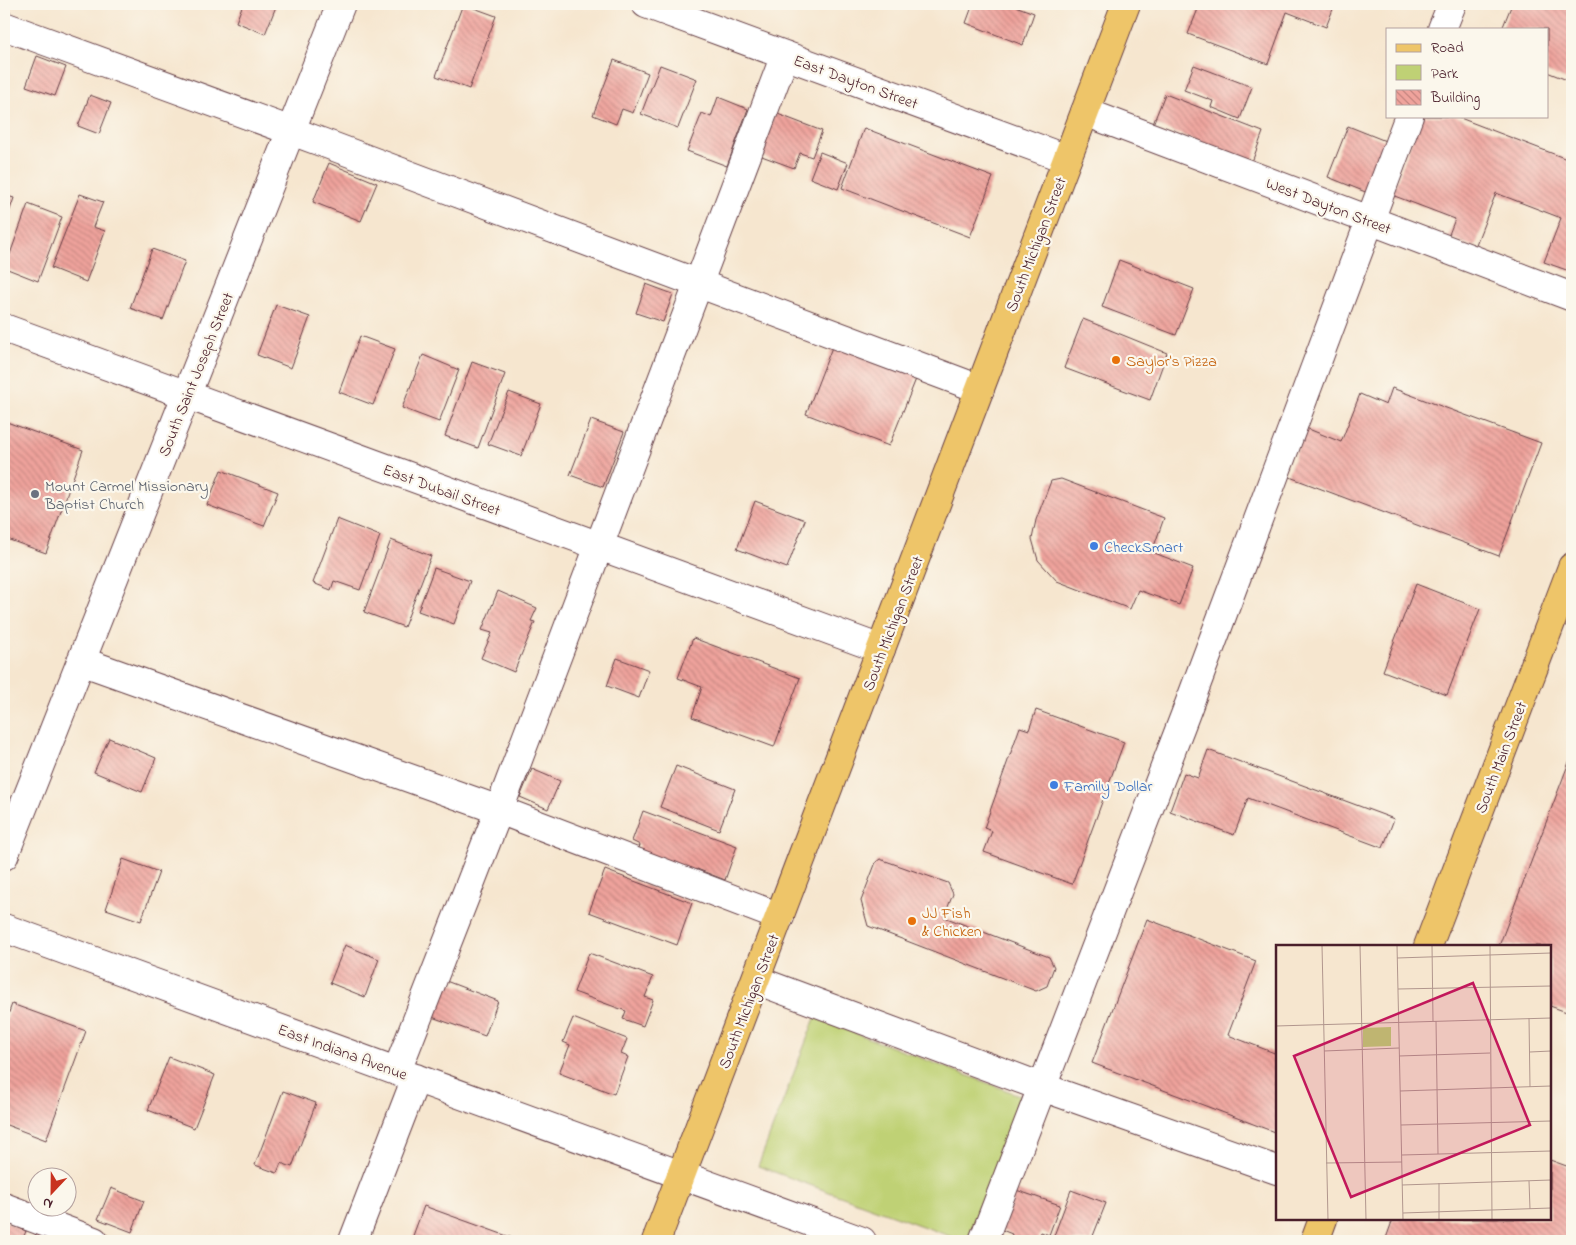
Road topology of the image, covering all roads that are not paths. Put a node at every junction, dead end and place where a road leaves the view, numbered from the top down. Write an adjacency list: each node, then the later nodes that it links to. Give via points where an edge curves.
1 (341, 4): 10 (street, South Saint Joseph Street)
2 (646, 4): 7 (street, East Dayton Street)
3 (1126, 4): 8 (main road, South Michigan Street)
4 (1452, 4): 6 (street)
5 (4, 26): 10 (street)
6 (1442, 28)
7 (785, 55): 11 (street, East Dayton Street); 13 (street)
8 (1085, 112): 11 (main road, South Michigan Street); 12 (street, West Dayton Street)
9 (1408, 118): 12 (street)
10 (291, 130): 13 (street); 17 (street, South Saint Joseph Street)
11 (1067, 159): 16 (main road, South Michigan Street)
12 (1370, 220): 14 (street, West Dayton Street); 29 (street)
13 (699, 282): 16 (street); 18 (street)
14 (1572, 297)
15 (4, 328): 17 (street, East Dubail Street)
16 (980, 389): 20 (main road, South Michigan Street)
17 (186, 394): 18 (street, East Dubail Street); 21 (street, South Saint Joseph Street)
18 (597, 545): 20 (street, East Dubail Street); 22 (street)
19 (1572, 567): 26 (main road, South Main Street)
20 (881, 649): 24 (main road, South Michigan Street)
21 (81, 661): 22 (street); 23 (street, South Saint Joseph Street)
22 (498, 810): 24 (street); 28 (street)
23 (4, 856)
24 (780, 917): 27 (main road, South Michigan Street)
25 (4, 928): 28 (street, East Indiana Avenue)
26 (1428, 945)
27 (756, 980): 29 (street); 31 (main road, South Michigan Street)
28 (406, 1074): 31 (street, East Indiana Avenue); 35 (street)
29 (1042, 1087): 30 (street); 38 (street)
30 (1276, 1170)
31 (681, 1175): 36 (main road, South Michigan Street); 37 (street, East Indiana Avenue)
32 (4, 1207): 34 (street)
33 (1323, 1220): 39 (main road)
34 (94, 1241)
35 (353, 1241)
36 (656, 1241)
37 (862, 1241)
38 (983, 1241)
39 (1315, 1241)

